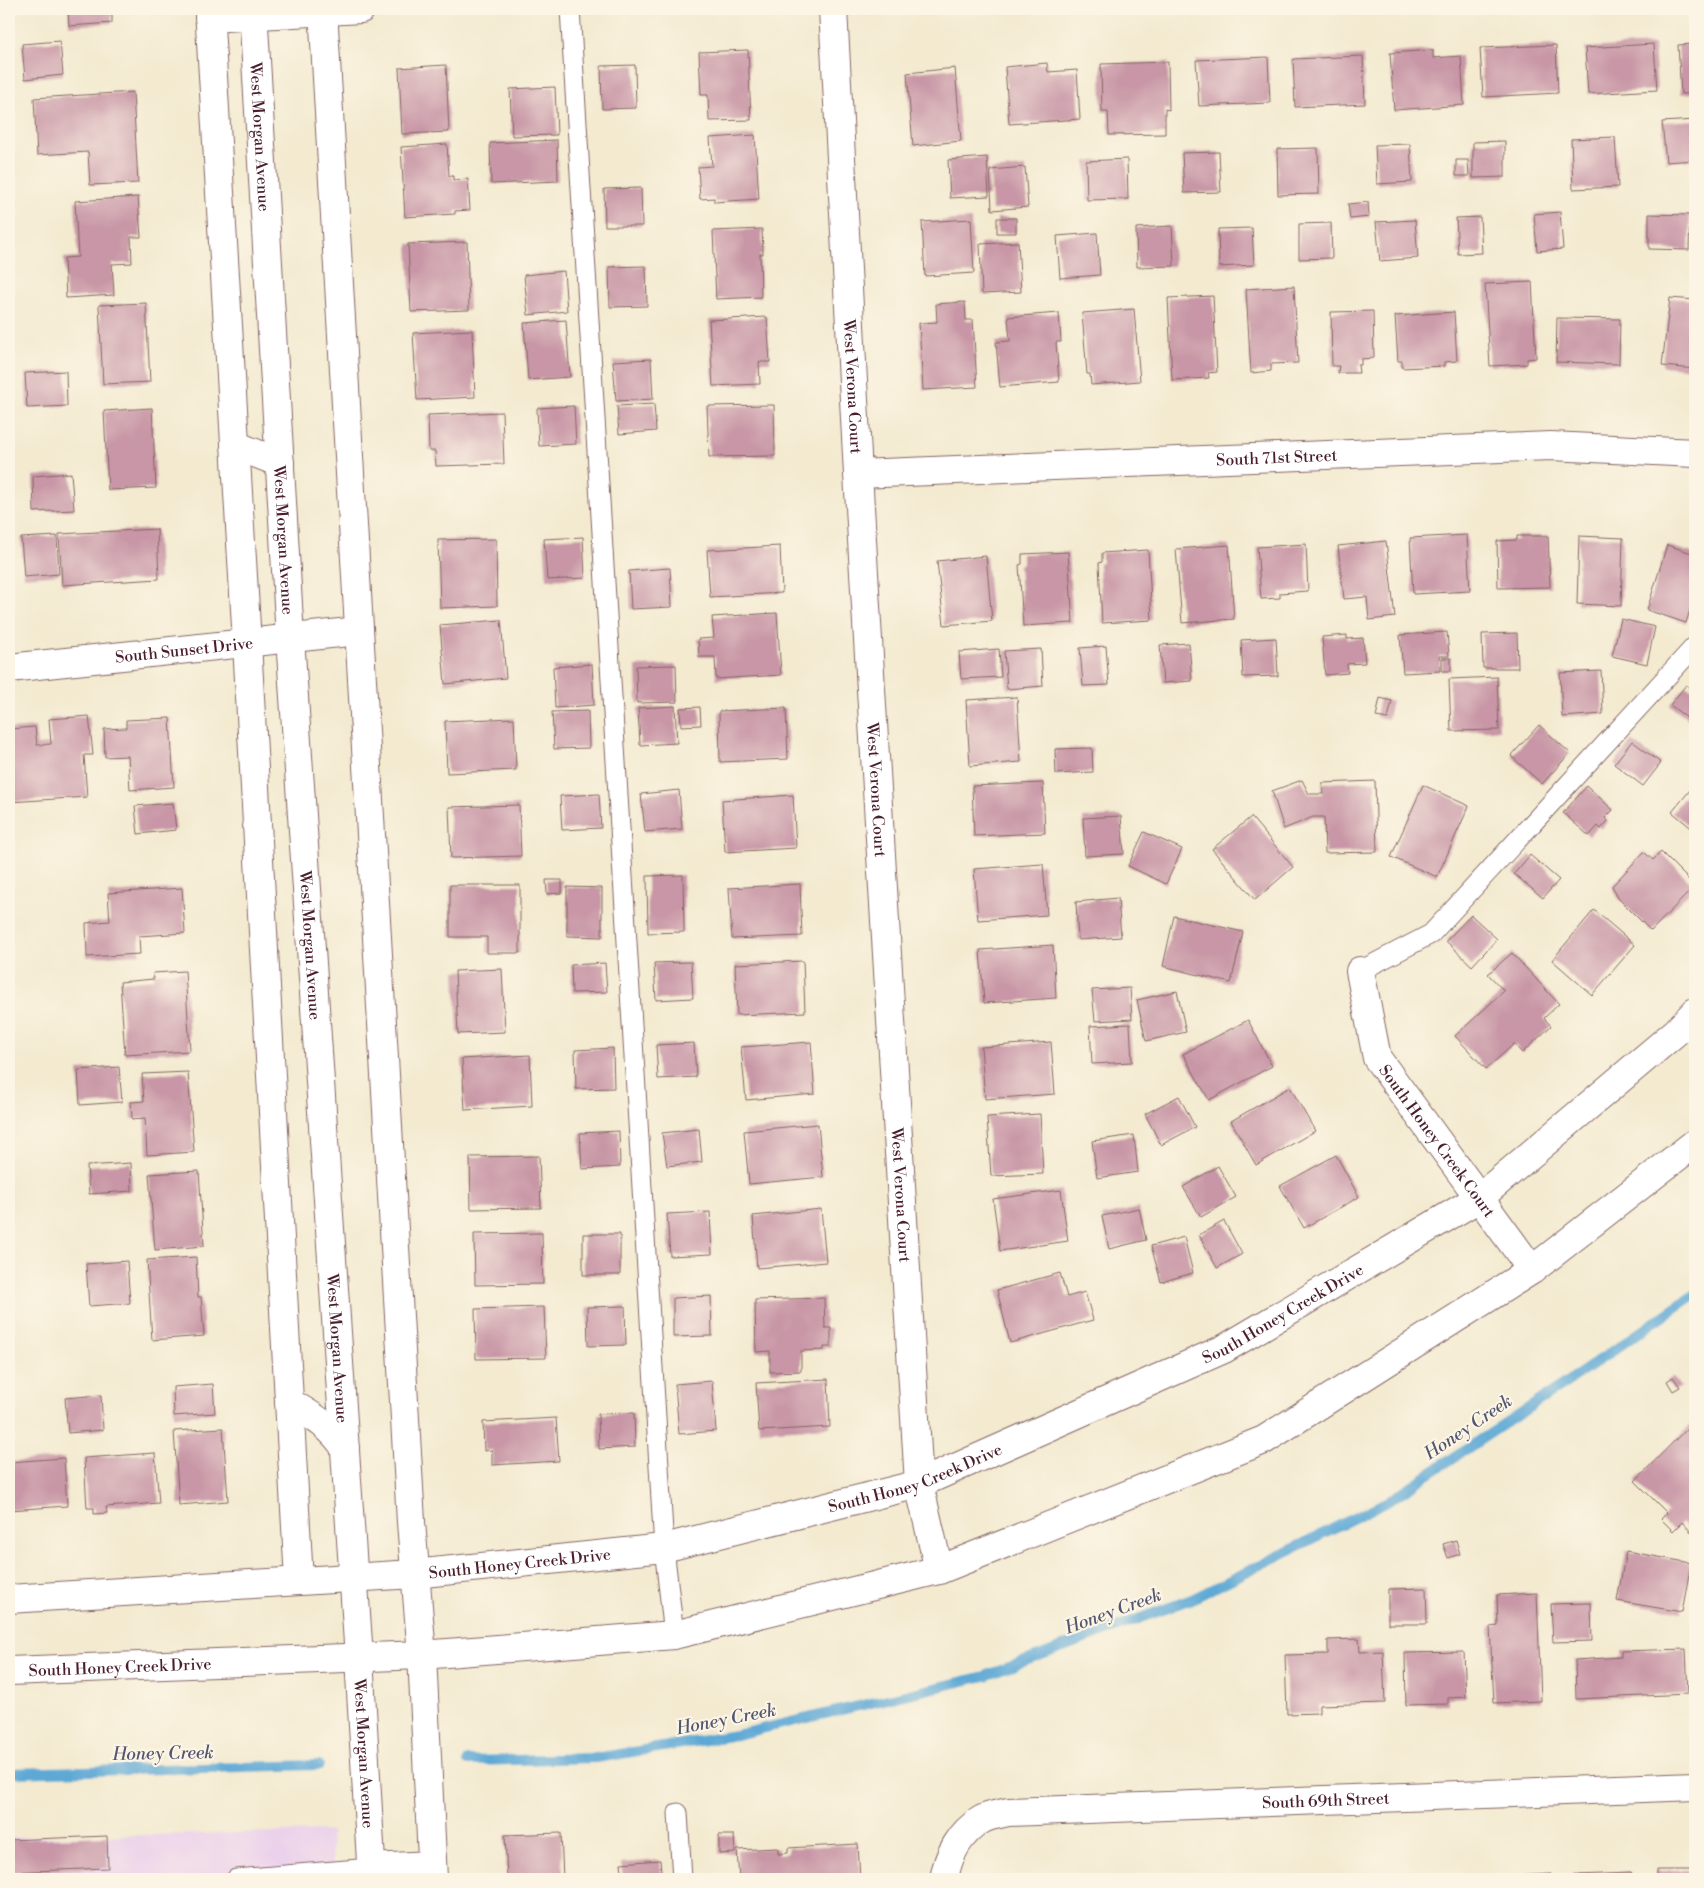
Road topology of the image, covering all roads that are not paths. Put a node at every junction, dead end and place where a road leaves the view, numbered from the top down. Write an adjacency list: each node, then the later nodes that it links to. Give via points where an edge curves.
1 (362, 9): 4 (street)
2 (570, 9): 24 (lane)
3 (833, 9): 10 (street, West Verona Court)
4 (323, 10): 5 (street); 11 (street)
5 (254, 12): 6 (street); 9 (street, West Morgan Avenue)
6 (209, 14): 7 (street)
7 (235, 445): 9 (street); 13 (street)
8 (1695, 453): 10 (street, South 71st Street, via 1552,446)
9 (280, 463): 12 (street, West Morgan Avenue)
10 (858, 474): 23 (street, West Verona Court)
11 (359, 631): 12 (street, South Sunset Drive); 26 (street)
12 (290, 638): 13 (street, South Sunset Drive); 22 (street, West Morgan Avenue)
13 (246, 643): 15 (street, South Sunset Drive); 21 (street)
14 (1695, 646): 16 (lane, via 1431,934)
15 (9, 668)
16 (1360, 971): 19 (street, South Honey Creek Court, via 1377,1058)
17 (1695, 1012): 19 (street, South Honey Creek Drive, via 1676,1032)
18 (1695, 1143): 20 (street, South Honey Creek Drive)
19 (1479, 1198): 20 (street, South Honey Creek Court); 23 (street, South Honey Creek Drive, via 1224,1349)
20 (1532, 1270): 25 (street, South Honey Creek Drive, via 1264,1440)
21 (289, 1402): 22 (street, via 322,1421); 28 (street)
22 (345, 1448): 27 (street, West Morgan Avenue)
23 (919, 1484): 24 (street, South Honey Creek Drive); 25 (street, West Verona Court)
24 (664, 1548): 26 (street, South Honey Creek Drive); 30 (lane)
25 (938, 1570): 30 (street, South Honey Creek Drive)
26 (414, 1574): 27 (street, South Honey Creek Drive); 31 (street)
27 (354, 1577): 28 (street, South Honey Creek Drive); 32 (street, West Morgan Avenue)
28 (299, 1581): 29 (street, South Honey Creek Drive)
29 (9, 1599)
30 (674, 1635): 31 (street, South Honey Creek Drive)
31 (422, 1655): 32 (street, South Honey Creek Drive); 36 (street)
32 (359, 1658): 33 (street, South Honey Creek Drive); 37 (street, West Morgan Avenue)
33 (9, 1672)
34 (1695, 1786): 40 (street, South 69th Street, via 1008,1812 982,1819 962,1836 947,1863)
35 (678, 1813): 39 (lane)
36 (432, 1872): 37 (street)
37 (371, 1874): 38 (lane)
38 (236, 1879)
39 (682, 1879)
40 (944, 1879)

